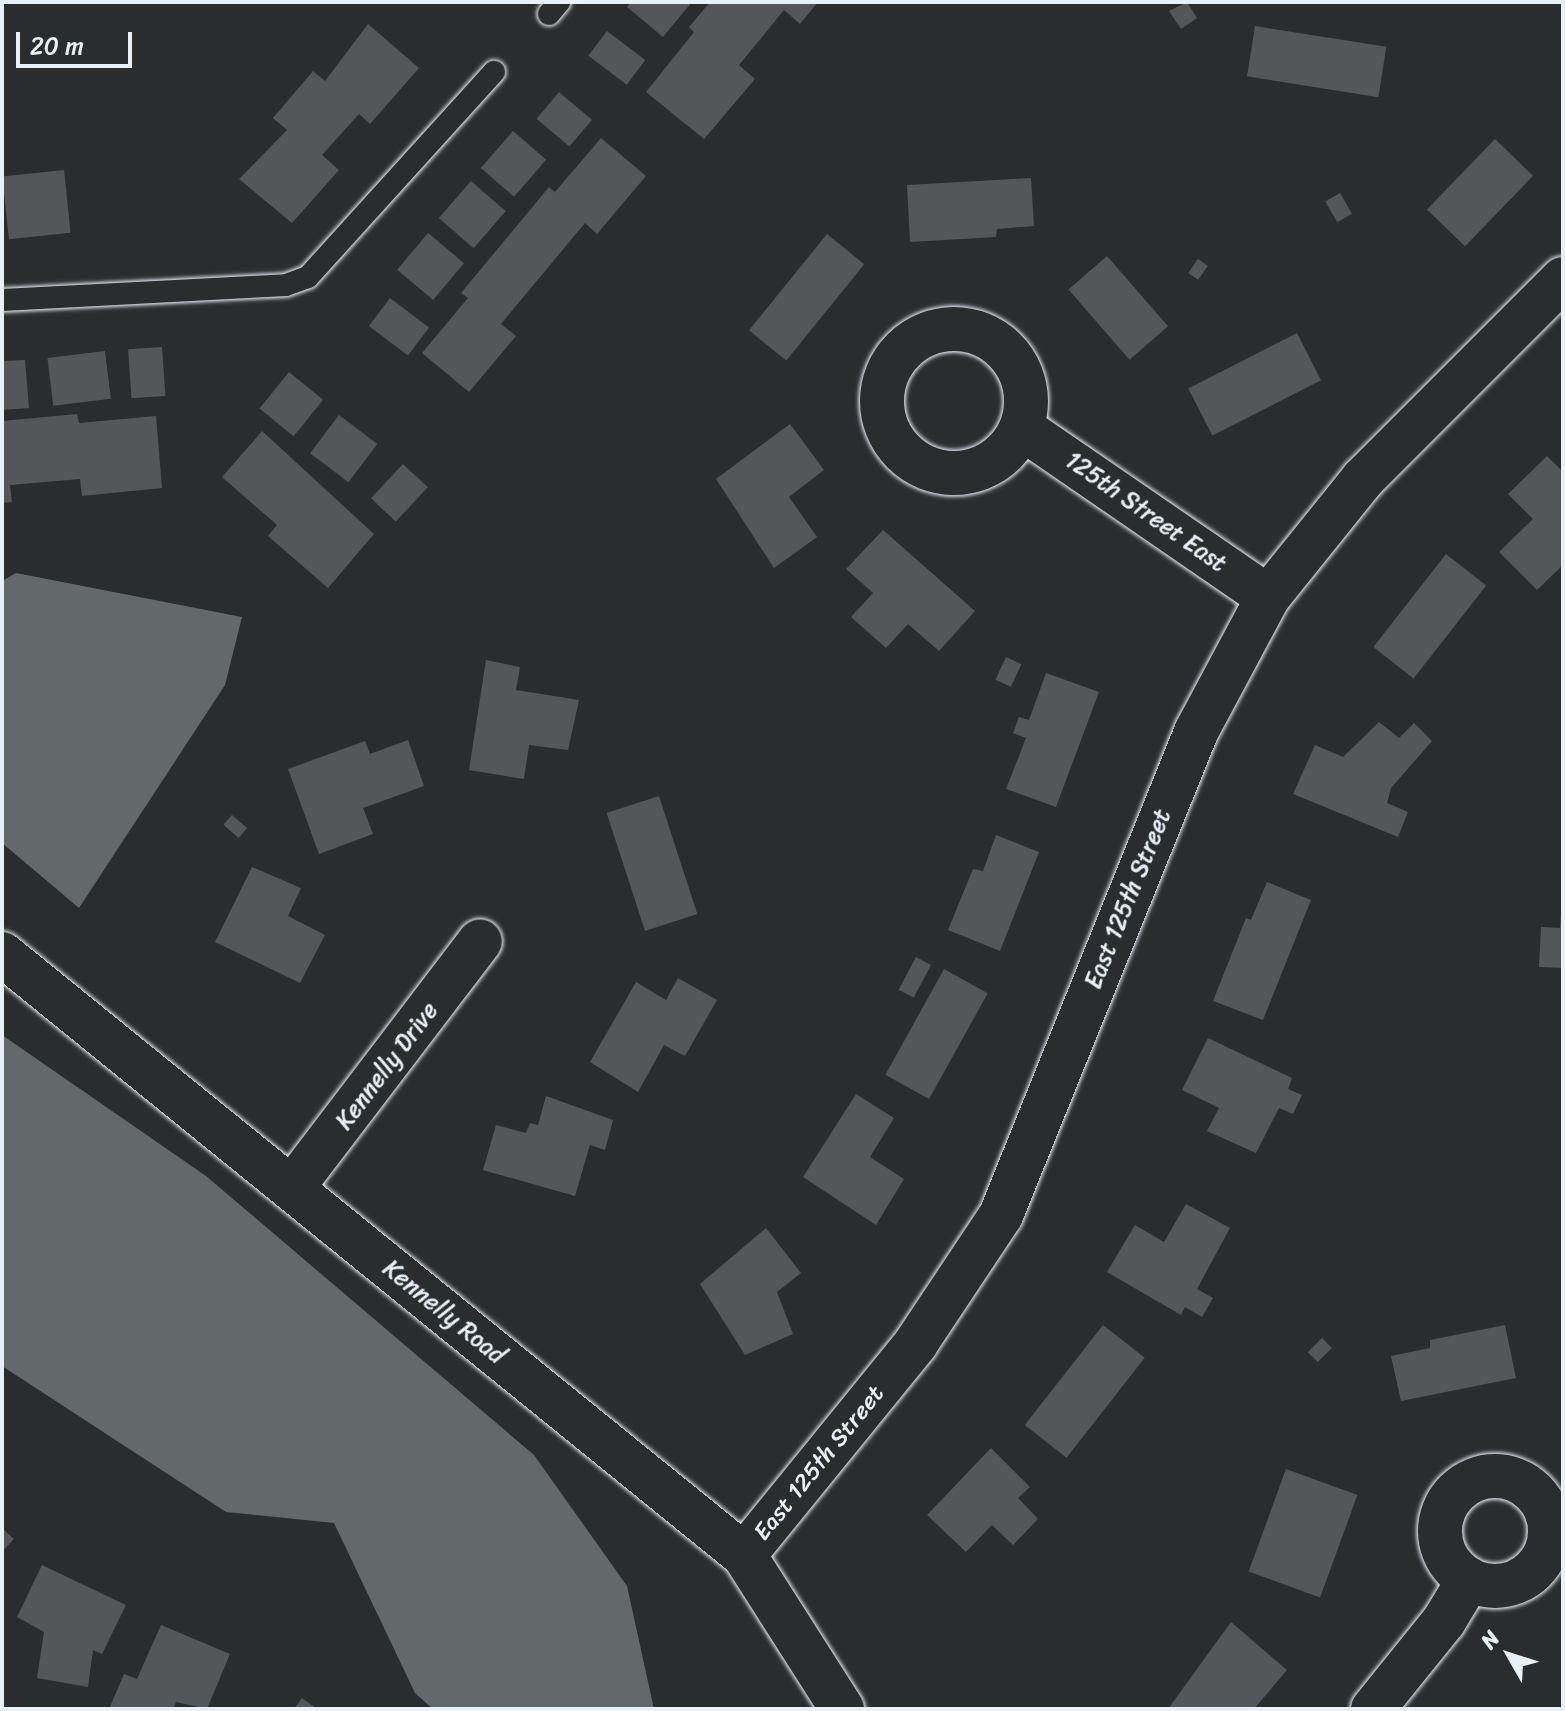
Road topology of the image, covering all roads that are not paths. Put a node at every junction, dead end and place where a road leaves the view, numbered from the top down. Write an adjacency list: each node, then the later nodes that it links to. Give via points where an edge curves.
1 (494, 72): 3 (lane, via 308,277 286,285)
2 (1563, 279): 5 (street, East 125th Street, via 1363,479)
3 (2, 300)
4 (1022, 428): 5 (street, 125th Street East)
5 (1268, 597): 9 (street, East 125th Street, via 1196,732 1001,1215 916,1343)
6 (480, 941): 8 (street, Kennelly Drive)
7 (2, 954): 8 (street, Kennelly Road)
8 (292, 1188): 9 (street, Kennelly Road)
9 (744, 1555): 11 (street, Kennelly Road)
10 (1468, 1581): 12 (street, via 1444,1621)
11 (842, 1709)
12 (1373, 1709)

